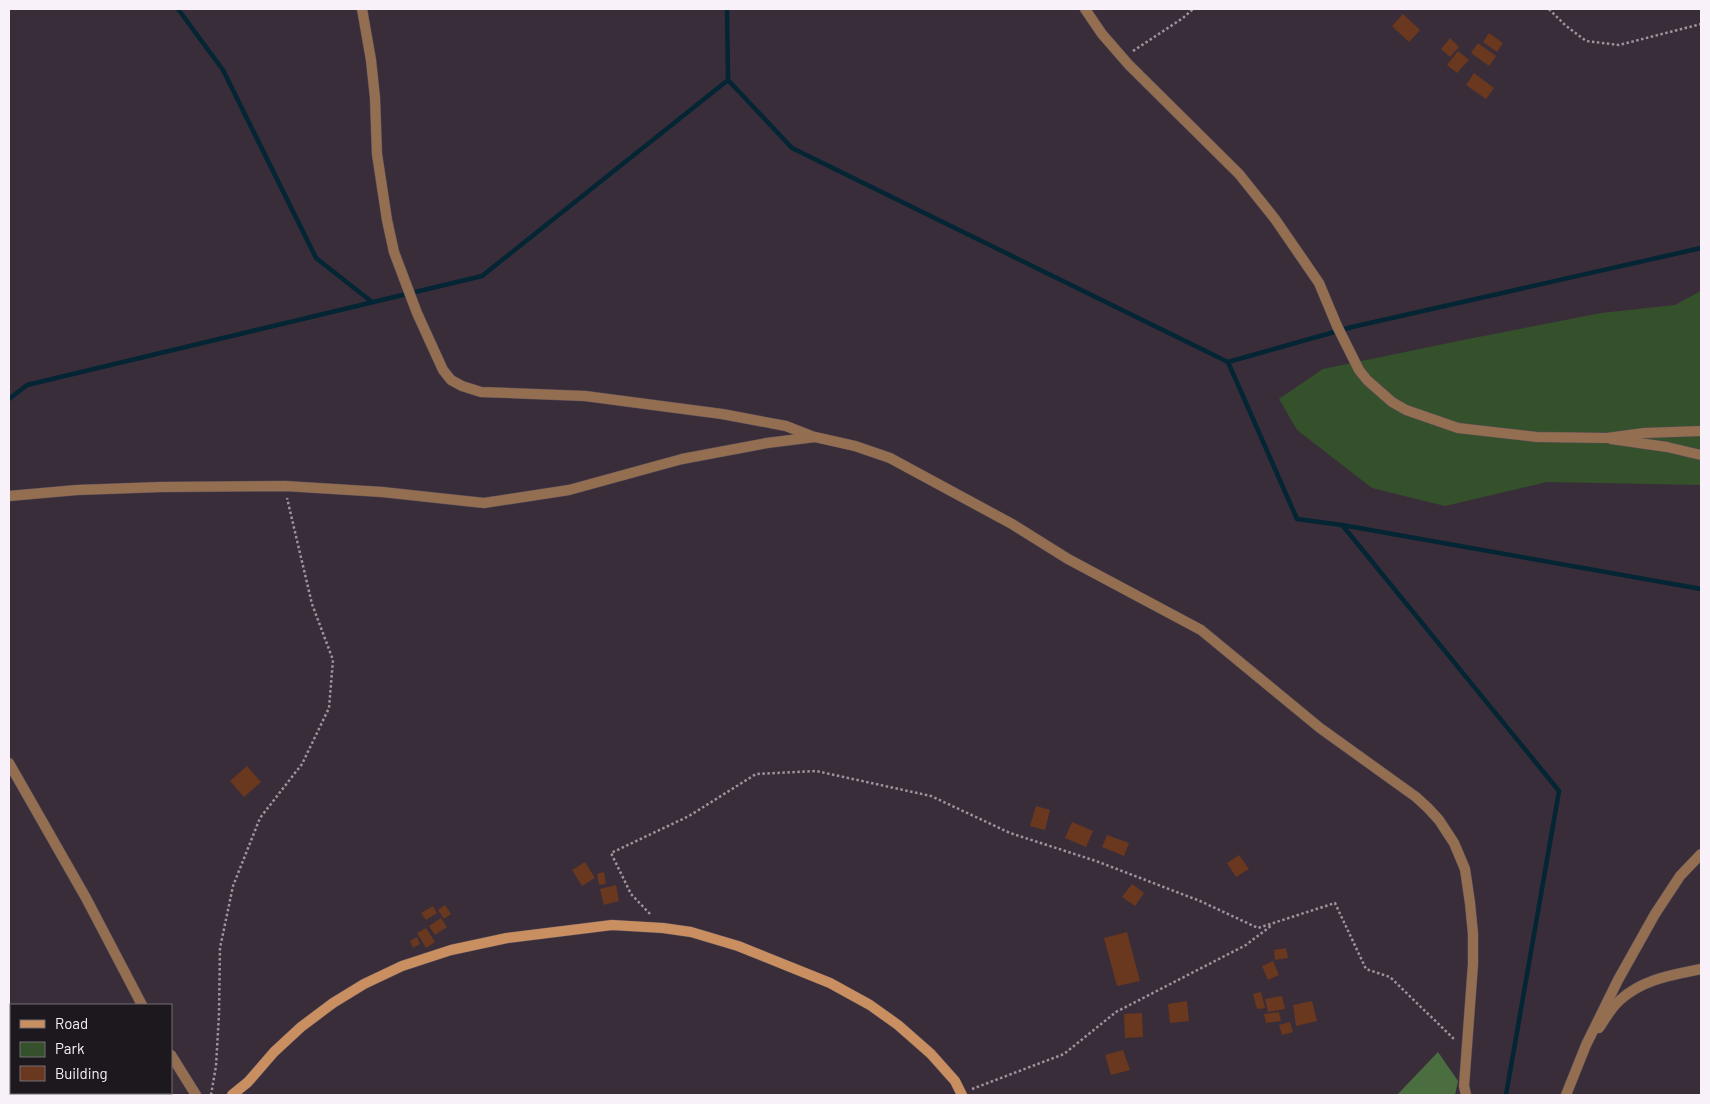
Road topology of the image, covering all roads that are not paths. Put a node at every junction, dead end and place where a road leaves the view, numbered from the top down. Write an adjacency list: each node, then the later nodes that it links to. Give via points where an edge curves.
1 (362, 9): 4 (street, via 375,98 377,154 394,252 417,313 443,370 451,380 481,392 585,396 722,414 786,426)
2 (1085, 9): 5 (street, via 1123,58 1239,174 1275,219 1318,283 1359,370 1392,402 1413,413 1458,428 1537,437)
3 (1701, 431): 5 (street)
4 (815, 437): 7 (street, via 682,459 569,490 484,502 285,486 77,490); 17 (street, via 890,458 1201,630 1320,728 1428,808 1454,843 1465,868 1473,934)
5 (1606, 438): 6 (street)
6 (1701, 455)
7 (9, 496)
8 (9, 763): 11 (street)
9 (1701, 854): 12 (street, via 1680,876 1655,914)
10 (1701, 969): 12 (street, via 1667,976 1636,988 1618,1002)
11 (141, 1004)
12 (1586, 1045): 18 (street)
13 (172, 1058): 15 (street)
14 (962, 1094): 16 (main road, via 931,1054 898,1025 870,1005 830,984 738,946 691,932 612,926 507,938 451,950 402,966 356,989 307,1022)
15 (196, 1095)
16 (232, 1095)
17 (1466, 1095)
18 (1566, 1095)

